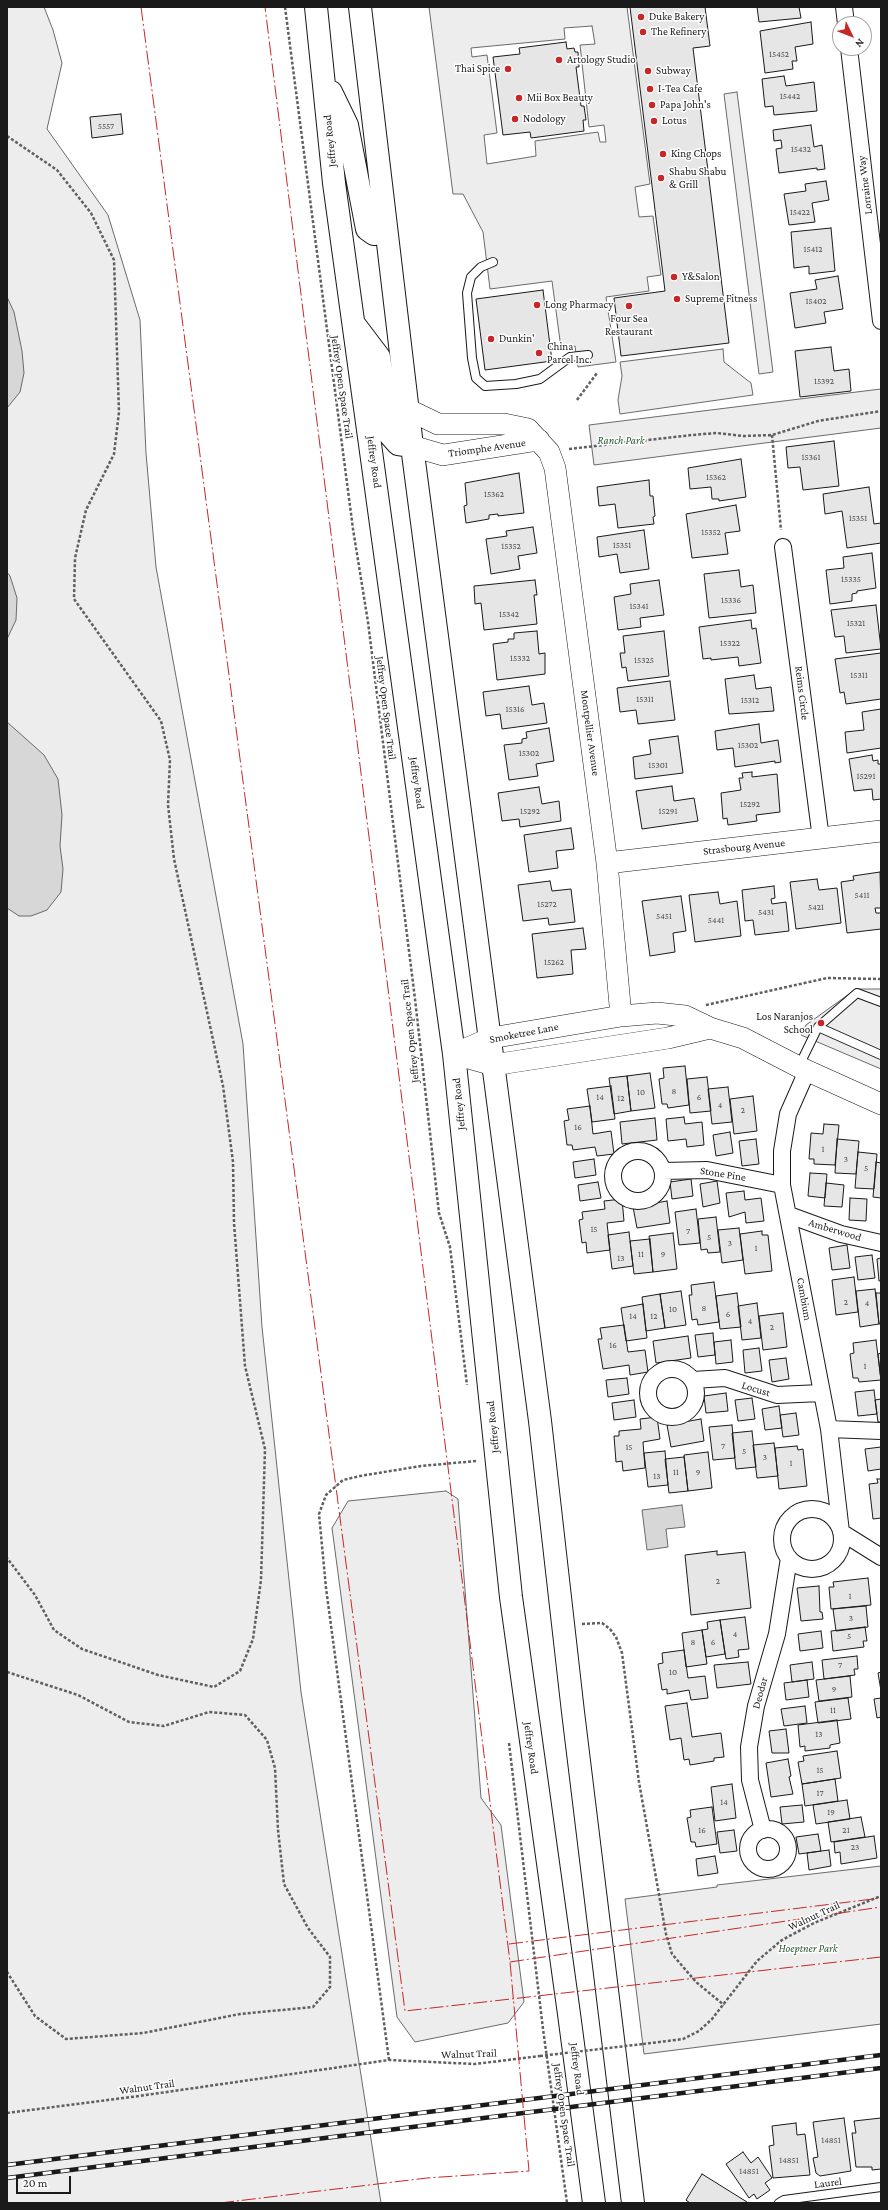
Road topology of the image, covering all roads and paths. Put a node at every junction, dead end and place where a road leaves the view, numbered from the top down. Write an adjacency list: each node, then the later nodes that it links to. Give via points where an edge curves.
1 (285, 7): 40 (path, Jeffrey Open Space Trail, via 352,522 376,685 414,991 438,1213 450,1247)
2 (316, 7): 5 (main road, Jeffrey Road)
3 (360, 7): 7 (main road)
4 (850, 56): 9 (street, Lorraine Way)
5 (324, 76): 7 (main road, via 347,125 367,229 374,234); 10 (main road, Jeffrey Road, via 334,183)
6 (7, 136): 47 (path, via 57,170 91,213 114,260 119,412 117,433 114,454 86,510 75,558 74,599 161,721 170,760 168,805 174,859 223,1086 233,1162 234,1223 246,1366 265,1449 261,1565 253,1639 240,1671 214,1687 158,1675 82,1649 54,1630 35,1595)
7 (386, 231): 14 (main road)
8 (493, 262): 11 (lane, via 481,267 471,277 467,293 476,378 485,386 516,384 540,378 570,357)
9 (881, 321)
10 (354, 324): 17 (main road, via 379,357 390,435 398,444); 30 (main road, Jeffrey Road)
11 (588, 355)
12 (596, 373): 13 (path)
13 (577, 400)
14 (407, 408): 17 (main road); 18 (street, Triomphe Avenue, via 438,424 504,424 528,429)
15 (881, 411): 16 (path, via 818,421)
16 (772, 435): 18 (path, via 744,436 717,433); 19 (path)
17 (412, 446): 18 (street, Triomphe Avenue, via 442,455); 29 (main road)
18 (544, 446): 22 (street, Montpellier Avenue, via 555,468)
19 (783, 547): 21 (street, Reims Circle)
20 (881, 831): 21 (street, Strasbourg Avenue)
21 (821, 839): 22 (street, Strasbourg Avenue)
22 (607, 863): 26 (street, Montpellier Avenue)
23 (881, 980): 25 (path, via 827,978)
24 (881, 1002): 27 (lane, via 857,993)
25 (698, 1007)
26 (621, 1016): 28 (street, Smoketree Lane, via 656,1013 685,1016); 29 (street, Smoketree Lane)
27 (818, 1027): 31 (lane); 33 (lane)
28 (710, 1028): 32 (street, via 668,1038); 33 (street, Smoketree Lane, via 743,1038)
29 (491, 1038): 30 (street, Smoketree Lane); 32 (main road)
30 (454, 1054): 32 (street); 44 (main road, Jeffrey Road)
31 (881, 1055)
32 (493, 1064): 49 (main road)
33 (803, 1069): 34 (street, Smoketree Lane); 36 (street, Cambium, via 788,1114 782,1151)
34 (881, 1104)
35 (663, 1171): 36 (street, Stone Pine, via 707,1170)
36 (782, 1185): 37 (street, Cambium)
37 (789, 1215): 38 (street, Amberwood, via 841,1234); 41 (street, Cambium)
38 (881, 1243)
39 (693, 1380): 41 (street, Locust, via 725,1378 776,1395)
40 (467, 1388)
41 (821, 1393): 42 (street, Cambium)
42 (829, 1429): 43 (street); 45 (street, Cambium)
43 (881, 1431)
44 (496, 1457): 56 (path, via 421,1466 342,1480 326,1495 319,1514 327,1596); 60 (main road, Jeffrey Road, via 523,1689 570,2014)
45 (841, 1532): 46 (street); 48 (street, via 840,1551 826,1565 806,1568); 48 (street, Deodar, via 831,1516 823,1511 813,1509 799,1512 788,1521 784,1529 782,1539)
46 (881, 1557)
47 (7, 1558)
48 (789, 1558): 51 (street, Deodar, via 777,1634 756,1706 749,1747 750,1780)
49 (564, 1625): 54 (path, via 602,1623 616,1637 622,1653 639,1782 666,1934 672,1954 680,1965); 61 (main road)
50 (7, 1672): 53 (path, via 78,1695 129,1722 164,1726 209,1712 245,1715 267,1740 275,1768 284,1884 308,1928 330,1957 330,1986 313,2008 240,2014 143,2033 66,2039 35,2016)
51 (763, 1830)
52 (881, 1896): 54 (path, Walnut Trail, via 814,1923 782,1940 757,1961)
53 (7, 1972)
54 (724, 2005): 56 (path, Walnut Trail, bridge, via 699,2031 684,2039 475,2064)
55 (543, 2029): 59 (path, Jeffrey Open Space Trail)
56 (389, 2060): 57 (path, Walnut Trail)
57 (7, 2113)
58 (881, 2188): 62 (lane, Laurel, via 784,2200)
59 (567, 2203)
60 (594, 2203)
61 (633, 2203)
62 (779, 2203)

